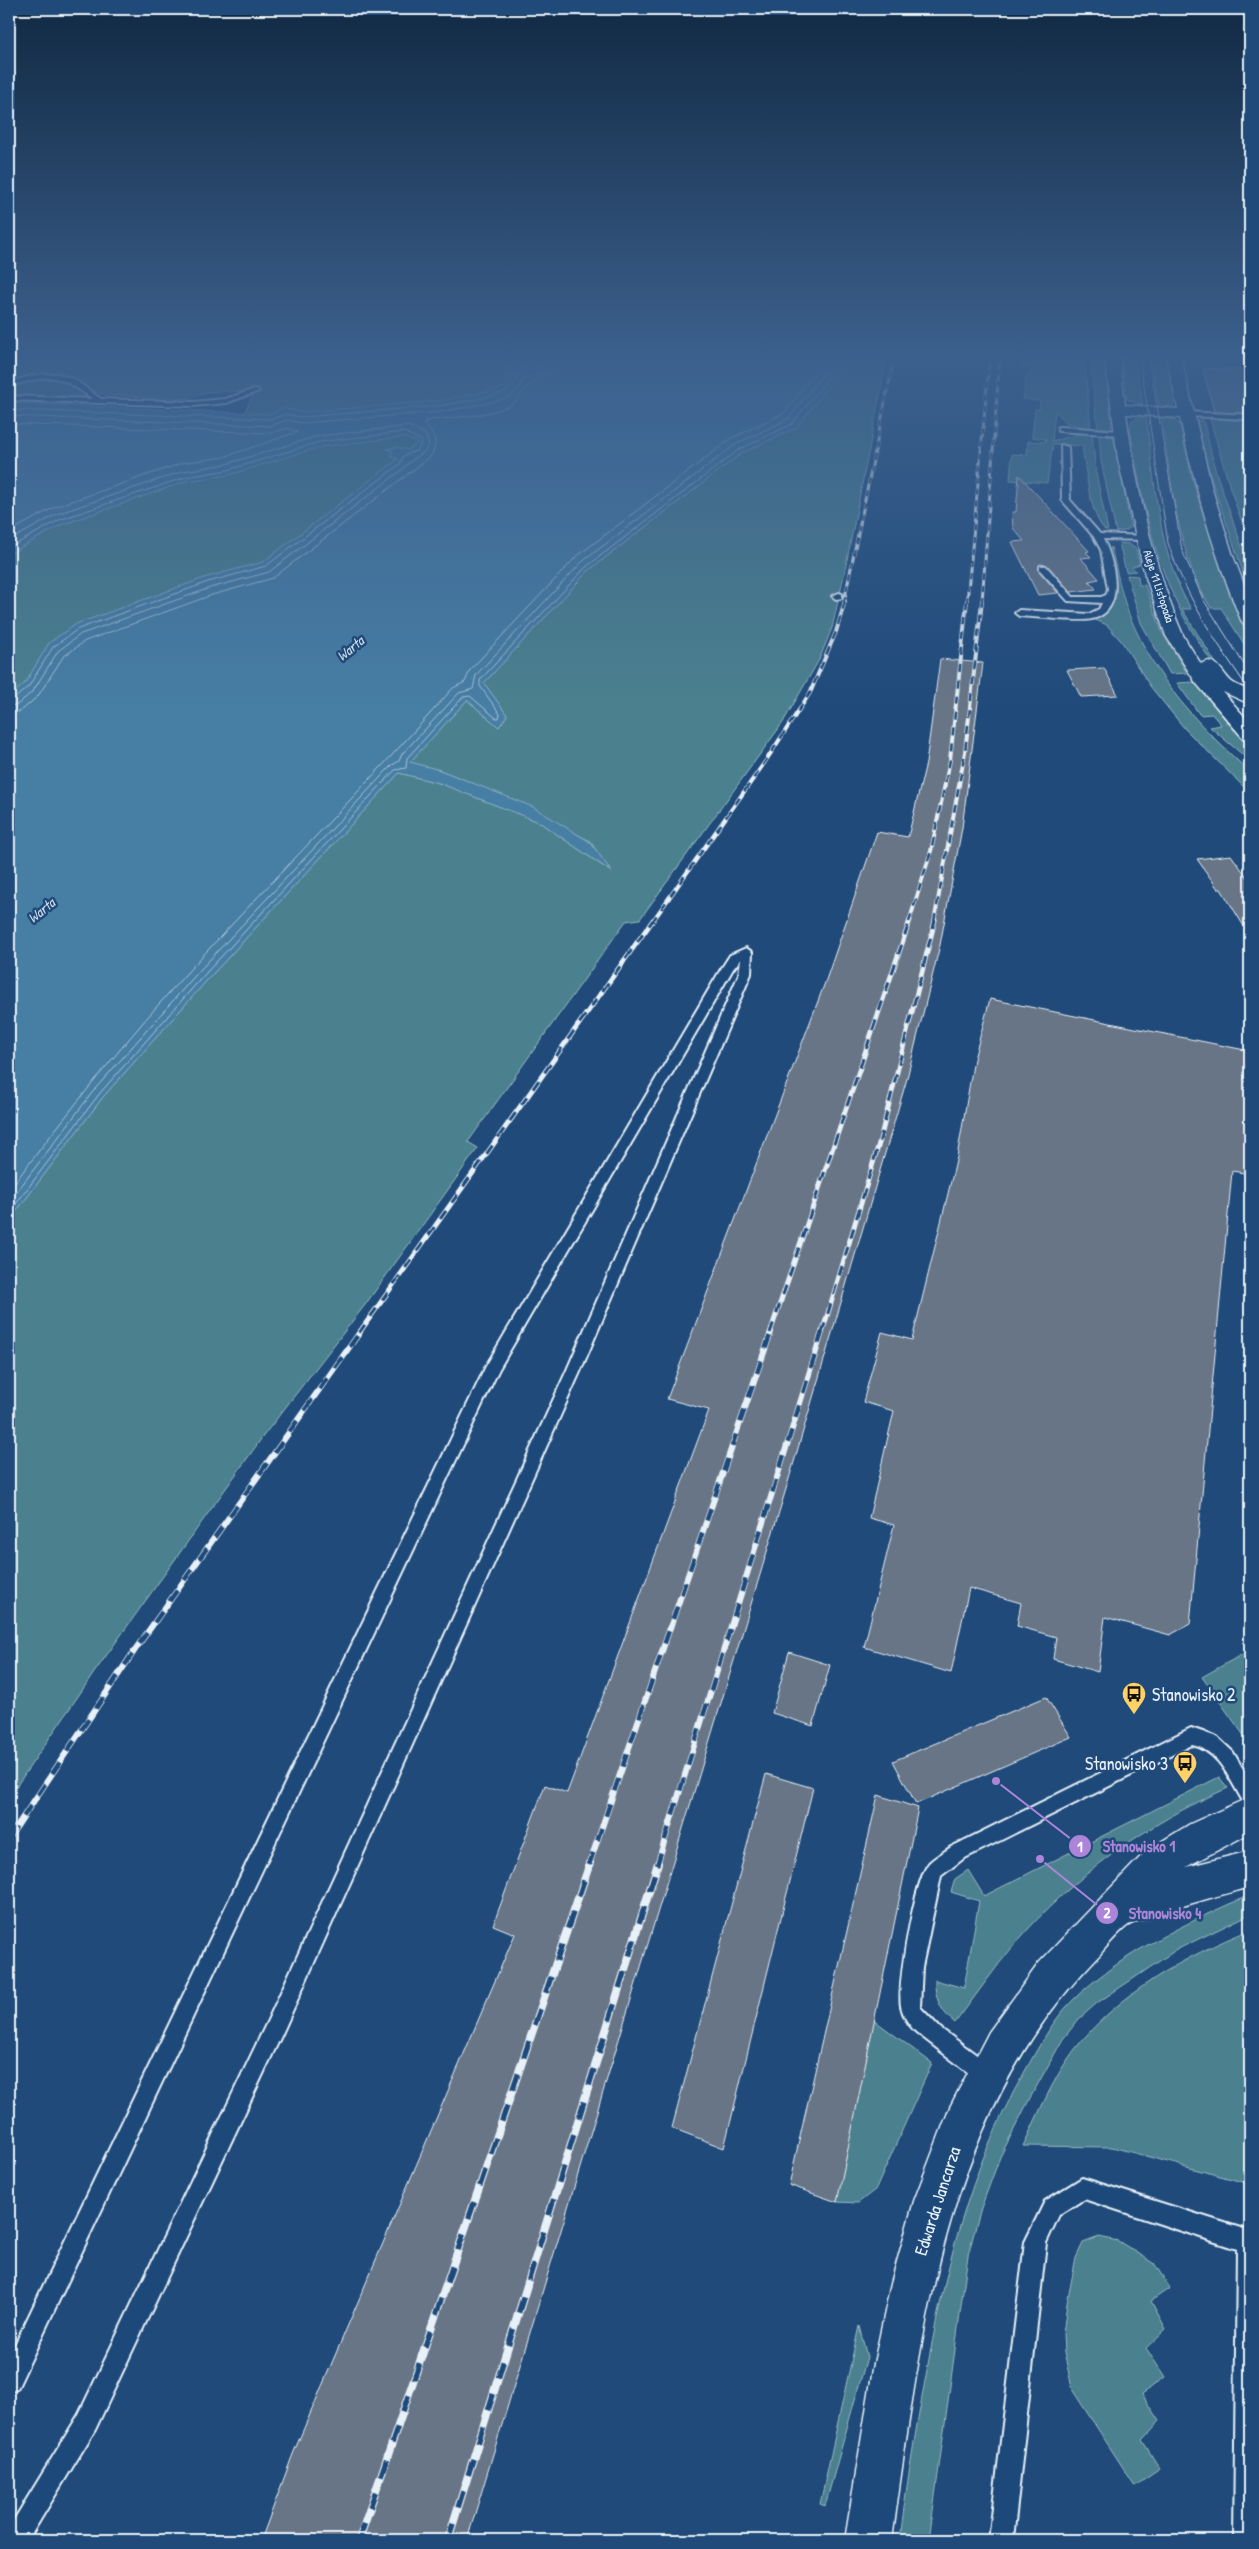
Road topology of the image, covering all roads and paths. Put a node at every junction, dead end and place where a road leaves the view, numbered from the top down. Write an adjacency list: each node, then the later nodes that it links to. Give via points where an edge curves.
1 (1065, 473): 4 (lane, via 1066,500)
2 (1130, 473): 5 (main road, Aleje 11 Listopada)
3 (1200, 473): 10 (main road)
4 (1098, 536): 5 (lane); 7 (lane, via 1105,550 1112,589)
5 (1144, 538): 9 (main road, Aleje 11 Listopada, via 1153,575)
6 (1043, 568): 7 (lane, via 1071,599 1102,600)
7 (1110, 596): 8 (lane, via 1102,611 1091,617)
8 (1019, 613)
9 (1169, 614): 11 (main road, via 1190,635 1218,678 1226,686); 12 (main road, Aleje 11 Listopada, via 1175,636 1196,671)
10 (1250, 620)
11 (1250, 698)
12 (1250, 734)
13 (1250, 1797): 17 (lane, via 1218,1748 1206,1738 1191,1736 957,1854 935,1870 908,1991 911,2010 920,2023)
14 (1250, 1815): 16 (main road, Edwarda Jancarza, via 1220,1828 1159,1865)
15 (1250, 1869): 16 (main road, Edwarda Jancarza, via 1184,1886)
16 (1117, 1910): 17 (main road, Edwarda Jancarza, via 1060,1964 1010,2035)
17 (988, 2075): 21 (main road, Edwarda Jancarza, via 965,2120 928,2219 902,2338)
18 (1249, 2242): 22 (lane, via 1082,2188 1052,2208 1036,2242); 23 (lane)
19 (9, 2381): 20 (lane, via 493,1366 727,968 734,958 746,952 745,974 577,1362 275,2027 87,2422)
20 (15, 2540)
21 (868, 2540)
22 (1001, 2540)
23 (1246, 2540)

